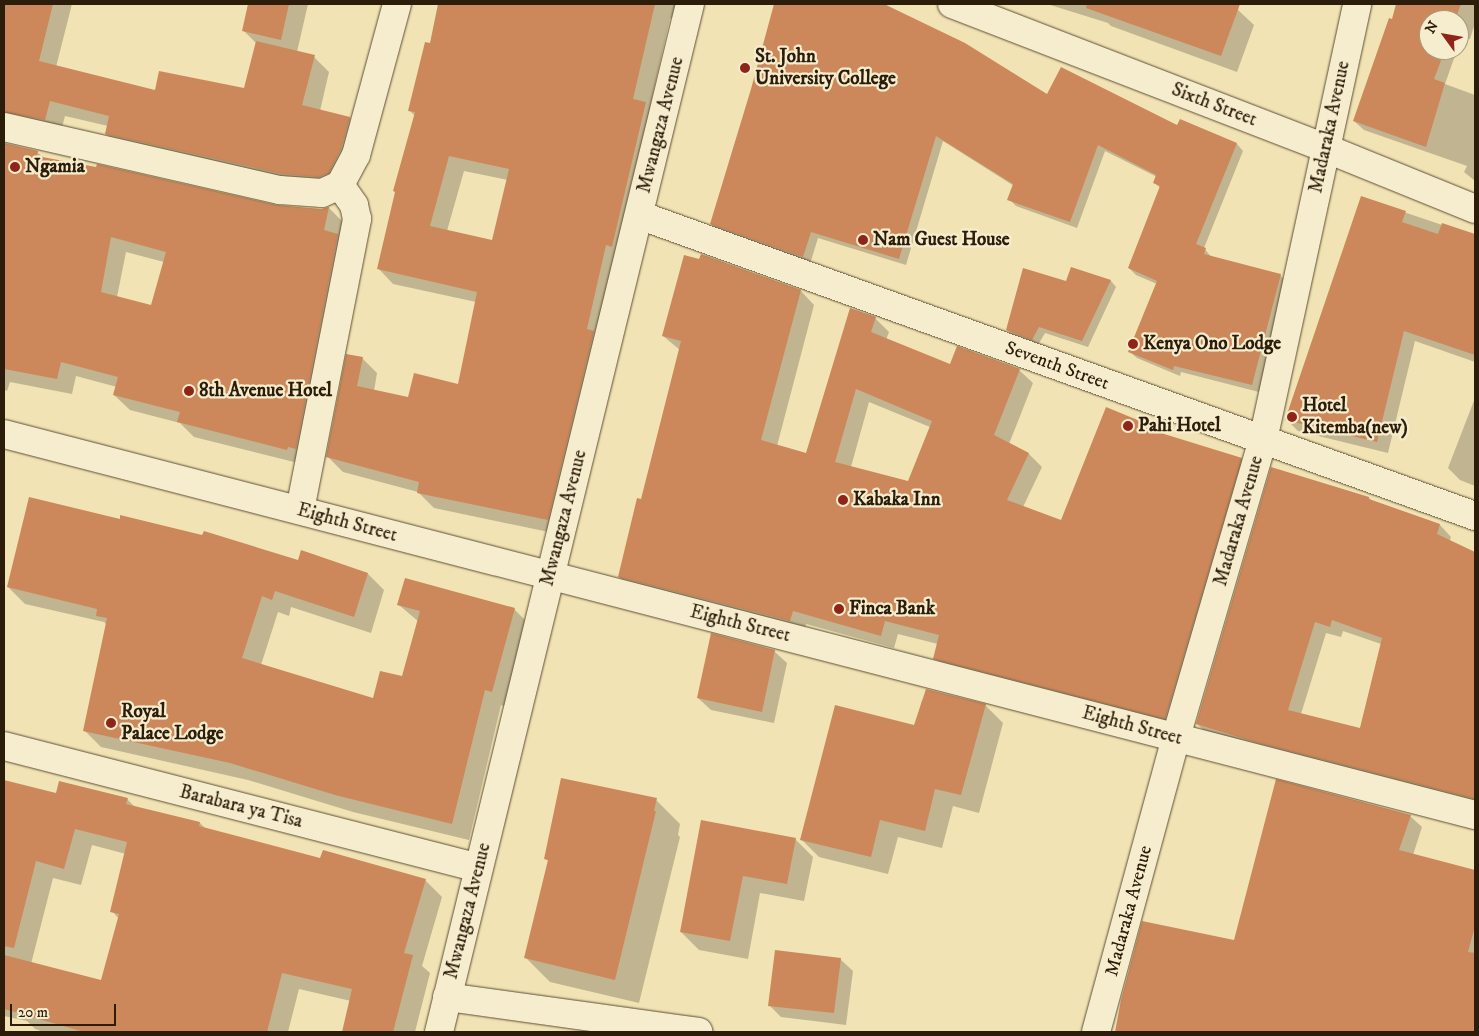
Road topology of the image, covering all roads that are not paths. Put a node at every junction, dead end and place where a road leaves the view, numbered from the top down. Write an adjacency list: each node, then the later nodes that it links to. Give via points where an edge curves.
1 (397, 4): 7 (street, via 356,155)
2 (690, 4): 9 (street, Mwangaza Avenue)
3 (952, 4): 6 (street, Sixth Street)
4 (1357, 4): 6 (street, Madaraka Avenue)
5 (4, 127): 7 (street, via 280,190 322,193)
6 (1325, 148): 8 (street, Sixth Street); 11 (street, Madaraka Avenue)
7 (340, 185): 12 (street, via 354,205 356,219)
8 (1475, 208)
9 (639, 216): 11 (street, Seventh Street); 14 (street, Mwangaza Avenue)
10 (4, 434): 12 (street, Eighth Street)
11 (1262, 440): 13 (street, Seventh Street); 15 (street, Madaraka Avenue)
12 (300, 510): 14 (street, Eighth Street)
13 (1475, 516)
14 (550, 575): 15 (street, Eighth Street); 18 (street, Mwangaza Avenue)
15 (1176, 737): 17 (street, Eighth Street); 22 (street, Madaraka Avenue)
16 (4, 746): 18 (street, Barabara ya Tisa)
17 (1475, 815)
18 (479, 868): 19 (street, Mwangaza Avenue)
19 (447, 998): 20 (street, Mwangaza Avenue); 21 (street)
20 (439, 1032)
21 (699, 1032)
22 (1096, 1032)

